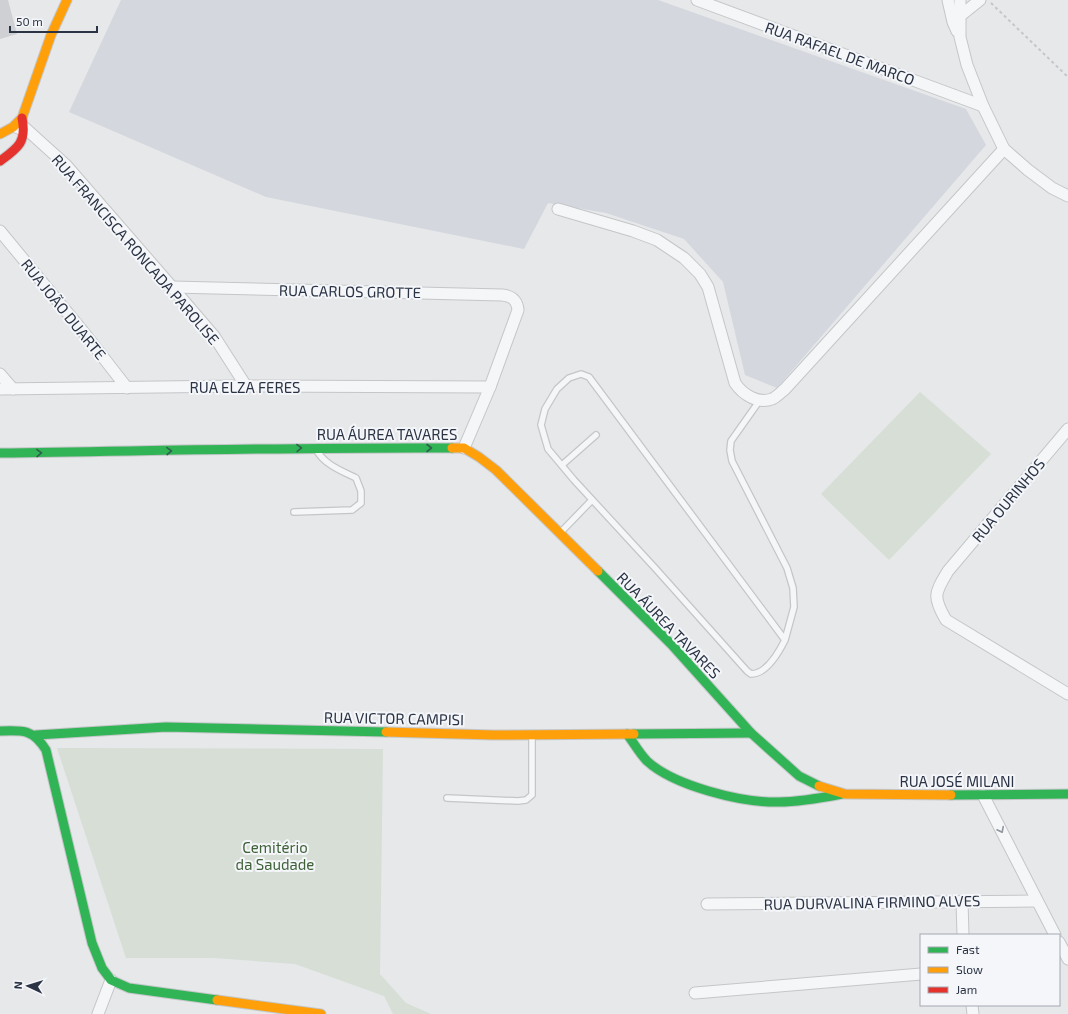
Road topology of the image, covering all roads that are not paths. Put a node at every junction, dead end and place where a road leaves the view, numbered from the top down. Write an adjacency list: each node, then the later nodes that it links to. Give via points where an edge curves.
1 (68, 0): 8 (street, via 51,35)
2 (697, 0): 7 (street, RUA RAFAEL DE MARCO)
3 (948, 0): 6 (street)
4 (960, 0): 6 (street)
5 (980, 0): 6 (street)
6 (956, 19): 7 (street, via 967,65)
7 (983, 106): 11 (street)
8 (24, 123): 9 (street); 12 (street, via 24,138 19,146); 16 (street, RUA FRANCISCA RONCADA PAROLISE, via 66,165)
9 (13, 127): 10 (street)
10 (0, 134)
11 (1004, 149): 13 (street, via 1046,184); 23 (street, via 785,389 773,399)
12 (1, 160)
13 (1068, 196)
14 (558, 209): 23 (street, via 657,240 684,258 700,274 708,287 736,383 741,391)
15 (0, 231): 20 (street, RUA JOÃO DUARTE)
16 (172, 287): 18 (street, RUA FRANCISCA RONCADA PAROLISE, via 214,336); 19 (street, RUA CARLOS GROTTE, via 508,296 514,298 518,310)
17 (0, 374): 22 (street)
18 (246, 386): 19 (street, RUA ELZA FERES); 20 (street, RUA ELZA FERES)
19 (490, 386): 27 (street)
20 (127, 388): 22 (street, RUA ELZA FERES)
21 (0, 389): 22 (street, RUA ELZA FERES)
22 (13, 389)
23 (760, 400): 33 (lane, via 731,441 730,450 732,461 787,568 793,588 794,607)
24 (1068, 429): 34 (street, RUA OURINHOS, via 948,570 937,590 937,599 946,620)
25 (596, 435): 29 (lane)
26 (316, 448): 27 (street, RUA ÁUREA TAVARES, one-way to 27); 28 (street, RUA ÁUREA TAVARES, one-way to 26); 31 (lane, via 319,456 356,478 361,491 361,503 352,510)
27 (464, 448): 32 (street, RUA ÁUREA TAVARES, via 496,470)
28 (0, 453)
29 (562, 465): 30 (lane); 33 (lane, via 548,449 541,425 545,409 557,389 569,378 581,374 588,377)
30 (592, 500): 32 (lane); 33 (lane, via 751,674 760,673 777,656)
31 (294, 512)
32 (560, 533): 36 (street, RUA ÁUREA TAVARES, via 671,644)
33 (786, 640)
34 (1068, 694)
35 (0, 731): 39 (street, RUA VICTOR CAMPISI, via 22,731)
36 (751, 733): 38 (street, RUA VICTOR CAMPISI); 40 (street, RUA JOSÉ MILANI, via 799,776)
37 (532, 734): 38 (street, RUA VICTOR CAMPISI); 39 (street, RUA VICTOR CAMPISI, via 166,727); 43 (lane, via 532,795 526,800)
38 (627, 734): 40 (street, RUA JOSÉ MILANI, via 649,762 675,778 703,790 762,801 784,802)
39 (36, 735): 52 (street, via 46,750 92,943 102,968)
40 (845, 794): 42 (street, RUA JOSÉ MILANI)
41 (1068, 794): 42 (street, RUA JOSÉ MILANI)
42 (983, 795): 45 (street, one-way to 45)
43 (447, 798)
44 (962, 901): 45 (street, RUA DURVALINA FIRMINO ALVES); 46 (street, RUA DURVALINA FIRMINO ALVES); 47 (street)
45 (1037, 901): 48 (street)
46 (707, 904)
47 (963, 934)
48 (1054, 934)
49 (1060, 944): 50 (street)
50 (1068, 959)
51 (920, 974): 53 (street)
52 (111, 980): 54 (street); 55 (street, via 129,988)
53 (695, 993)
54 (98, 1014)
55 (321, 1014)

